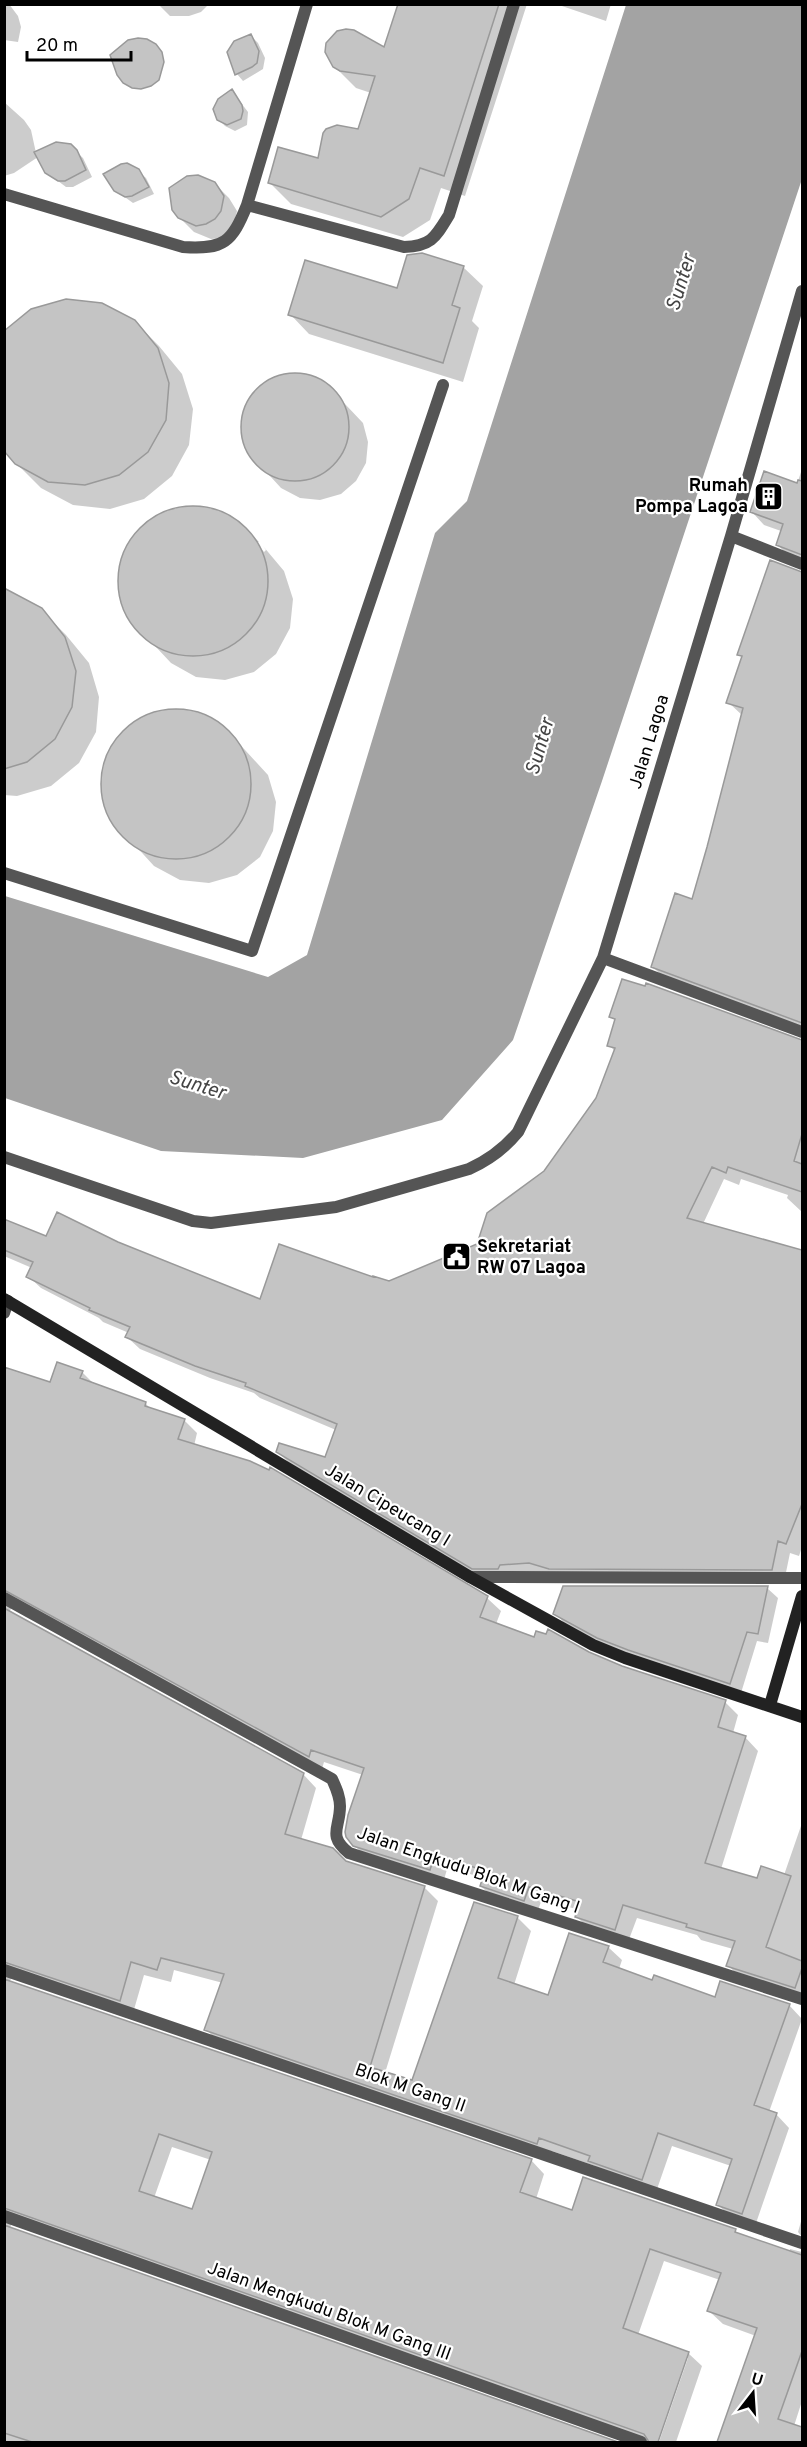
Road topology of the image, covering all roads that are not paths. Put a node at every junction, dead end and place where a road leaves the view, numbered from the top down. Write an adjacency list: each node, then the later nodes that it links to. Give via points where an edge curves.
1 (307, 4): 4 (street)
2 (514, 4): 4 (street, via 449,215 431,241 404,247)
3 (4, 194): 4 (street, via 183,247 205,249 226,242 239,226)
4 (247, 205)
5 (802, 291): 7 (street, Jalan Lagoa)
6 (443, 385): 9 (street, via 252,951)
7 (731, 536): 8 (street); 10 (street, Jalan Lagoa)
8 (802, 564)
9 (4, 873)
10 (603, 958): 11 (street); 12 (street, Jalan Lagoa, via 518,1132 496,1154 469,1169 336,1207 211,1223 193,1221)
11 (802, 1032)
12 (4, 1156)
13 (6, 1304): 14 (street, Jalan Cipeucang I)
14 (470, 1577): 15 (street); 18 (street, Jalan Cipeucang I, via 592,1645)
15 (802, 1578)
16 (802, 1596): 18 (street)
17 (4, 1598): 21 (street, Jalan Engkudu Blok M Gang I, via 332,1779 340,1807 335,1833 339,1844 349,1853)
18 (770, 1705): 19 (street, Jalan Cipeucang I)
19 (802, 1717)
20 (4, 1970): 23 (street, Blok M Gang II)
21 (802, 2000)
22 (4, 2216): 24 (street, Jalan Mengkudu Blok M Gang III)
23 (802, 2243)
24 (641, 2442)

